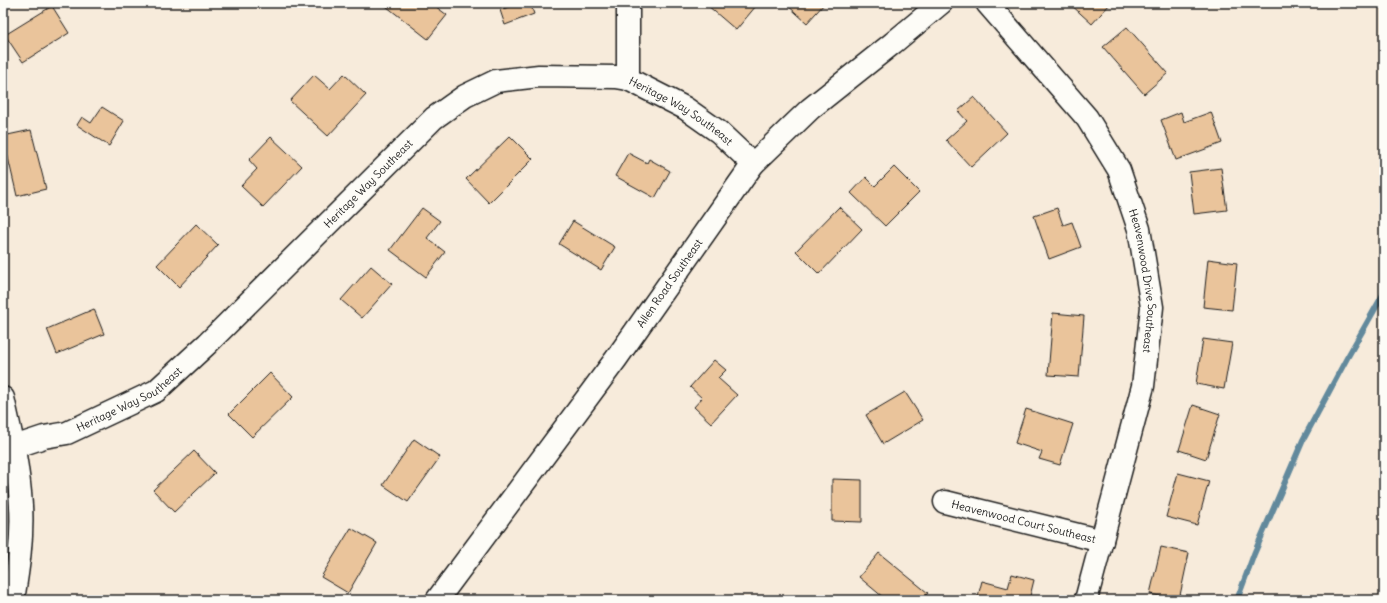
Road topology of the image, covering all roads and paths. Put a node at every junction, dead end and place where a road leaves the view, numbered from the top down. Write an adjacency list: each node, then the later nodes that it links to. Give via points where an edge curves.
1 (628, 3): 4 (street)
2 (941, 3): 5 (street, Allen Road Southeast, via 810,109)
3 (987, 3): 9 (street, Heavenwood Drive Southeast, via 1087,118 1119,170 1139,229 1152,307 1143,386)
4 (628, 79): 5 (street, Heritage Way Southeast, via 685,108 719,132); 7 (street, Heritage Way Southeast, via 539,76 496,81 465,96 434,118 156,391 67,433 44,437)
5 (752, 164): 11 (street, Allen Road Southeast, via 616,359)
6 (3, 398): 7 (street)
7 (14, 447): 10 (street, via 21,506 20,562)
8 (945, 502): 9 (street, Heavenwood Court Southeast)
9 (1102, 541): 12 (street, Heavenwood Drive Southeast)
10 (13, 600)
11 (437, 600)
12 (1086, 600)

